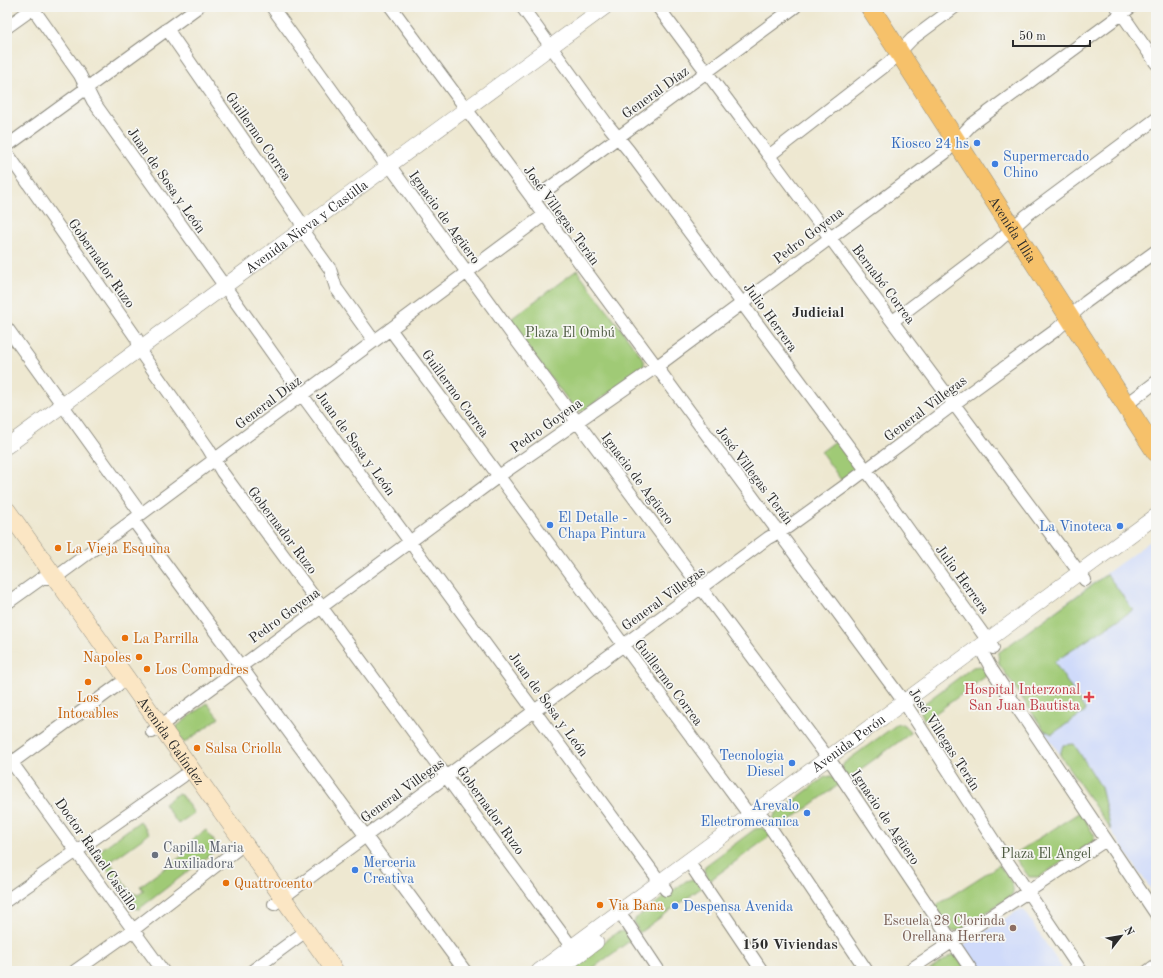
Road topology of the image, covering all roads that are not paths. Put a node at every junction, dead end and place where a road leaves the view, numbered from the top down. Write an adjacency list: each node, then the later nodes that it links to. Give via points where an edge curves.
1 (33, 7): 13 (street); 19 (street, Juan de Sosa y León, via 80,75)
2 (198, 7): 14 (street)
3 (272, 7): 27 (street, Ignacio de Agüero)
4 (391, 7): 20 (street, José Villegas Terán)
5 (522, 7): 15 (street, Julio Herrera)
6 (588, 7): 15 (street, Avenida Nieva y Castilla)
7 (605, 7): 15 (street, Avenida Nieva y Castilla)
8 (658, 7): 18 (street, Bernabé Correa)
9 (795, 7): 18 (street, General Díaz)
10 (870, 7): 16 (main road, Avenida Illia)
11 (955, 7): 16 (street)
12 (1123, 9): 17 (street); 23 (street, Pedro Goyena, via 971,125)
13 (7, 27)
14 (167, 29): 19 (street); 30 (street, Guillermo Correa)
15 (548, 43): 20 (street, Avenida Nieva y Castilla); 22 (street, Julio Herrera)
16 (900, 52): 23 (main road, Avenida Illia); 26 (street)
17 (1156, 63)
18 (707, 72): 22 (street, General Díaz); 26 (street, Bernabé Correa)
19 (86, 88): 24 (street); 35 (street, Juan de Sosa y León)
20 (463, 106): 27 (street, Avenida Nieva y Castilla); 28 (street, José Villegas Terán)
21 (1156, 119): 31 (street)
22 (618, 138): 28 (street, General Díaz); 36 (street, Julio Herrera)
23 (956, 140): 31 (main road, Avenida Illia); 32 (street, Pedro Goyena, via 945,153)
24 (7, 146)
25 (7, 153): 42 (street, Gobernador Ruzo)
26 (770, 155): 32 (street, Bernabé Correa)
27 (386, 163): 30 (street, Avenida Nieva y Castilla); 34 (street, Ignacio de Agüero)
28 (533, 200): 29 (street, José Villegas Terán)
29 (544, 215): 34 (street, General Díaz); 43 (street, José Villegas Terán)
30 (301, 226): 35 (street, Avenida Nieva y Castilla); 41 (street, Guillermo Correa, via 330,269 336,288)
31 (1013, 227): 37 (main road, Avenida Illia); 38 (street)
32 (831, 238): 36 (street, Pedro Goyena); 38 (street, Bernabé Correa)
33 (1156, 251): 37 (street, General Villegas, via 1086,302)
34 (466, 272): 40 (street, General Díaz); 49 (street, Ignacio de Agüero)
35 (222, 284): 42 (street, Avenida Nieva y Castilla); 45 (street, Juan de Sosa y León)
36 (742, 303): 43 (street, Pedro Goyena); 54 (street, Julio Herrera)
37 (1070, 317): 47 (street, General Villegas); 48 (main road, Avenida Illia)
38 (893, 321): 47 (street, Bernabé Correa)
39 (7, 328): 46 (street)
40 (390, 329): 41 (street, General Díaz); 55 (street, Guillermo Correa)
41 (374, 341): 45 (street, General Díaz)
42 (138, 345): 46 (street, Avenida Nieva y Castilla); 53 (street, Gobernador Ruzo)
43 (656, 367): 49 (street, Pedro Goyena); 61 (street, José Villegas Terán)
44 (1156, 382): 48 (street)
45 (302, 395): 53 (street, General Díaz); 62 (street, Juan de Sosa y León)
46 (59, 402): 50 (street, Avenida Nieva y Castilla); 51 (street, Avenida Nieva y Castilla); 58 (street)
47 (954, 404): 54 (street, General Villegas); 63 (street, Bernabé Correa)
48 (1126, 405): 52 (main road, Avenida Illia)
49 (577, 421): 55 (street, Pedro Goyena); 65 (street, Ignacio de Agüero)
50 (7, 433)
51 (7, 446)
52 (1156, 452)
53 (215, 460): 58 (street, General Díaz); 67 (street, Gobernador Ruzo)
54 (866, 470): 61 (street, General Villegas); 69 (street, Julio Herrera)
55 (498, 476): 62 (street, Pedro Goyena); 68 (street, Guillermo Correa)
56 (7, 510): 64 (main road, Avenida Galíndez)
57 (1156, 516): 63 (street, Avenida Perón)
58 (137, 517): 64 (street, General Díaz); 70 (street)
59 (1156, 527): 63 (street, Avenida Perón)
60 (7, 529): 64 (main road, Avenida Galíndez)
61 (778, 533): 65 (street, General Villegas); 72 (street, José Villegas Terán)
62 (409, 542): 67 (street, Pedro Goyena); 73 (street, Juan de Sosa y León)
63 (1082, 576): 69 (street, Avenida Perón)
64 (48, 578): 66 (street, General Díaz); 71 (main road, Avenida Galíndez); 74 (main road, Avenida Galíndez)
65 (701, 589): 68 (street, General Villegas); 76 (street, Ignacio de Agüero)
66 (7, 603)
67 (321, 606): 70 (street, Pedro Goyena); 77 (street, Gobernador Ruzo)
68 (623, 646): 73 (street, General Villegas); 79 (street, Guillermo Correa)
69 (986, 647): 72 (street, Avenida Perón); 81 (street, Julio Herrera, via 996,676)
70 (239, 667): 74 (street, Pedro Goyena); 80 (street)
71 (118, 685): 74 (main road, Avenida Galíndez); 75 (street)
72 (906, 706): 76 (street, Avenida Perón); 86 (street, José Villegas Terán)
73 (536, 711): 77 (street, General Villegas); 85 (street, Juan de Sosa y León)
74 (156, 729): 78 (main road, Avenida Galíndez); 82 (main road, Avenida Galíndez)
75 (9, 762): 83 (street, Doctor Rafael Castillo)
76 (830, 762): 79 (street, Avenida Perón); 93 (street, Ignacio de Agüero)
77 (447, 775): 80 (street, General Villegas); 94 (street, Gobernador Ruzo)
78 (183, 776): 82 (main road, Avenida Galíndez); 83 (street)
79 (757, 817): 84 (street, Avenida Perón); 85 (street, Avenida Perón); 105 (street, Guillermo Correa)
80 (366, 835): 88 (street, General Villegas); 102 (street)
81 (1106, 840): 86 (street); 89 (street, Julio Herrera)
82 (240, 847): 88 (main road, Avenida Galíndez); 91 (street)
83 (77, 851): 87 (street); 91 (street, Doctor Rafael Castillo)
84 (694, 870): 85 (street, Avenida Perón); 104 (street)
85 (663, 886): 90 (street, Avenida Perón); 94 (street, Avenida Perón)
86 (1027, 891): 93 (street); 108 (street, José Villegas Terán)
87 (7, 900)
88 (278, 900): 92 (main road, Avenida Galíndez)
89 (1156, 914)
90 (625, 920): 94 (street, Avenida Perón); 103 (street)
91 (133, 930): 97 (street); 98 (street, Doctor Rafael Castillo)
92 (302, 934): 99 (street); 100 (main road, Avenida Galíndez); 101 (main road, Avenida Galíndez)
93 (952, 942): 106 (street); 107 (street, Ignacio de Agüero)
94 (575, 951): 96 (street, Avenida Perón)
95 (1156, 965): 109 (street)
96 (550, 969)
97 (75, 971)
98 (163, 971)
99 (252, 971)
100 (321, 971)
101 (335, 971)
102 (465, 971)
103 (659, 971)
104 (762, 971)
105 (867, 971)
106 (908, 971)
107 (972, 971)
108 (1081, 971)
109 (1148, 971)

